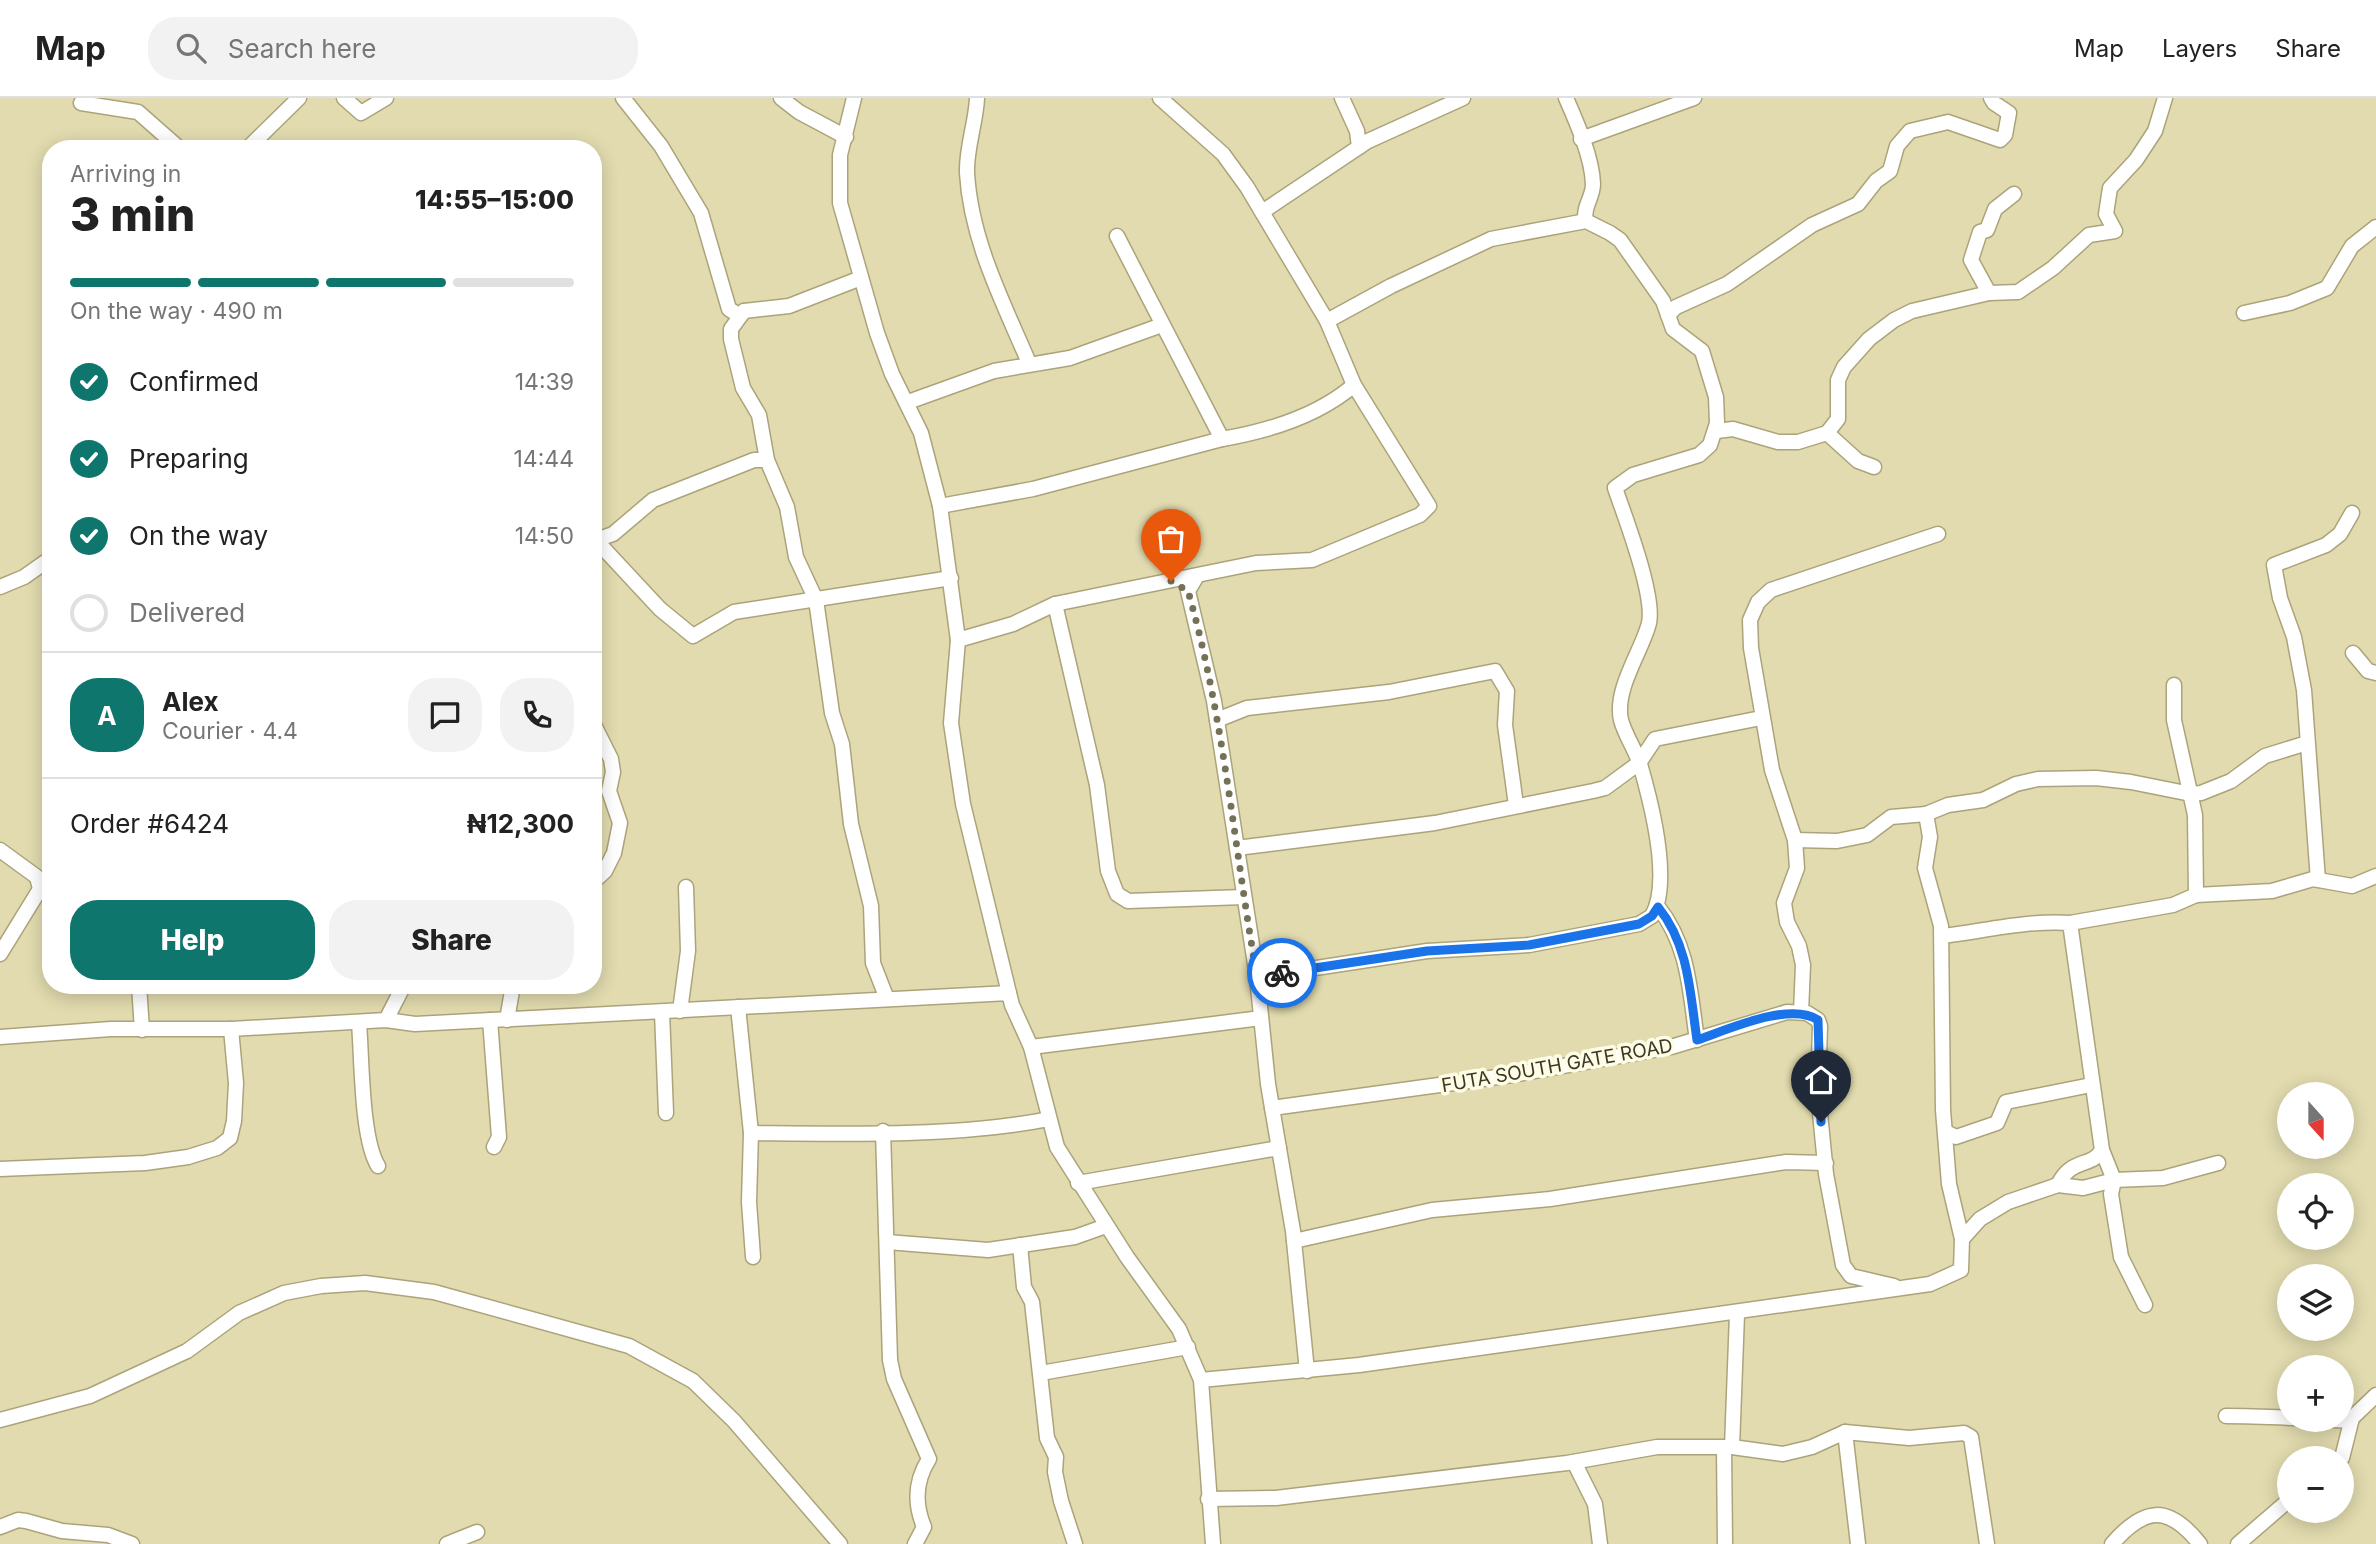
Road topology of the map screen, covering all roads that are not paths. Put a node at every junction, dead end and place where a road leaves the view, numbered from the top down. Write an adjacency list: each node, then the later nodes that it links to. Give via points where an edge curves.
1 (299, 98): 19 (street)
2 (344, 98): 3 (street, via 361,113)
3 (386, 98)
4 (622, 98): 28 (street, via 661,146 701,213 729,309 740,316)
5 (781, 98): 16 (street)
6 (855, 98): 16 (street)
7 (977, 98): 33 (street, via 967,170 973,217)
8 (1160, 98): 22 (street, via 1223,154)
9 (1342, 98): 20 (street)
10 (1463, 98): 20 (street)
11 (1566, 98): 17 (street)
12 (1694, 98): 17 (street)
13 (1991, 98): 30 (street, via 2009,113 2000,140 1948,121 1910,131 1897,146 1890,171 1858,204 1812,225 1746,273)
14 (2165, 98): 27 (street, via 2155,131 2110,188 2106,214 2115,231 2090,235 2018,292)
15 (81, 103): 18 (street, via 138,112)
16 (846, 137): 26 (street, via 840,155 840,203)
17 (1581, 139): 23 (street, via 1593,187 1584,211)
18 (170, 140)
19 (256, 140)
20 (1359, 147): 22 (street)
21 (2014, 194): 27 (street, via 1995,209 1987,230 1980,232 1973,246 1971,260)
22 (1262, 212): 31 (street)
23 (1586, 221): 30 (street, via 1620,240); 31 (street, via 1491,239)
24 (2376, 227): 29 (street, via 2352,246 2328,288 2290,303)
25 (1117, 236): 32 (street)
26 (861, 278): 28 (street, via 789,306); 35 (street, via 892,374)
27 (1989, 293): 37 (street, via 1912,311 1875,333 1840,373 1838,419)
28 (744, 311): 39 (street, via 730,333 743,388 759,415)
29 (2244, 313)
30 (1668, 315): 36 (street, via 1673,329 1696,345 1705,358 1716,397)
31 (1327, 321): 34 (street)
32 (1162, 325): 33 (street, via 1070,358); 38 (street)
33 (1029, 363): 35 (street)
34 (1354, 385): 38 (street, via 1304,416); 47 (street, via 1425,496 1427,510 1312,560 1256,564)
35 (908, 402): 41 (street)
36 (1717, 432): 37 (street, via 1734,429 1778,442 1798,442); 62 (street, via 1699,456 1633,475 1615,488 1648,600 1649,622 1630,667 1620,709)
37 (1827, 433): 40 (street, via 1858,461)
38 (1222, 439): 41 (street, via 1033,489)
39 (767, 460): 44 (street, via 754,460 653,500 613,534); 52 (street, via 787,506 796,557)
40 (1874, 467)
41 (940, 506): 48 (street)
42 (2352, 513): 61 (street, via 2340,534 2326,545 2274,565 2299,654)
43 (1938, 534): 58 (street, via 1763,595 1749,630)
44 (602, 537)
45 (602, 547): 52 (street, via 660,609 693,636 734,612)
46 (42, 564): 50 (street)
47 (1197, 576): 49 (street); 51 (street)
48 (951, 578): 52 (street); 54 (street)
49 (1171, 581): 51 (street); 53 (street)
50 (0, 587)
51 (1188, 591): 59 (street)
52 (816, 600): 84 (street, via 851,824 871,906 873,963)
53 (1055, 604): 54 (street, via 1013,624); 74 (street, via 1097,785 1108,871 1117,894 1128,901)
54 (958, 640): 80 (street, via 951,723 963,804)
55 (2353, 653): 56 (street, via 2368,671)
56 (2376, 673)
57 (2174, 685): 63 (street, via 2174,720)
58 (1761, 718): 62 (street, via 1655,739); 66 (street)
59 (1217, 720): 64 (street, via 1247,708 1389,692 1495,671 1507,691 1505,725); 67 (street)
60 (602, 741): 69 (street, via 611,759 609,791 620,824 614,853)
61 (2307, 743): 63 (street, via 2265,756 2231,781); 71 (street)
62 (1639, 763): 64 (street, via 1605,788); 75 (street, via 1660,864)
63 (2191, 794): 65 (street, via 2096,778 2038,779 1983,800); 73 (street)
64 (1516, 805): 67 (street, via 1435,822)
65 (1926, 814): 66 (street, via 1891,817 1867,835 1837,841); 77 (street, via 1930,837 1925,868)
66 (1795, 840): 88 (street, via 1797,868 1784,903 1803,965)
67 (1237, 848): 74 (street)
68 (0, 850): 78 (street, via 37,877 40,889)
69 (602, 874)
70 (2376, 876): 71 (street, via 2352,886)
71 (2318, 880): 73 (street, via 2272,891)
72 (686, 887): 86 (street, via 688,951)
73 (2196, 895): 76 (street, via 2173,905)
74 (1244, 897): 79 (street)
75 (1658, 907): 79 (street, via 1639,924 1529,945 1427,951); 97 (street, via 1672,925 1685,962)
76 (2070, 923): 77 (street, via 2027,923); 99 (street)
77 (1942, 936): 104 (street)
78 (0, 954)
79 (1257, 976): 89 (street)
80 (1009, 993): 84 (street); 98 (street)
81 (140, 994): 95 (street)
82 (399, 994): 90 (street)
83 (512, 994): 92 (street)
84 (887, 999): 85 (street)
85 (738, 1007): 86 (street); 105 (street)
86 (680, 1011): 87 (street)
87 (662, 1012): 92 (street); 101 (street)
88 (1801, 1012): 97 (street, FUTA SOUTH GATE ROAD, via 1787,1012); 109 (street, via 1818,1020 1820,1026 1818,1093)
89 (1261, 1017): 98 (street); 100 (street)
90 (386, 1020): 91 (street, via 415,1024); 93 (street)
91 (490, 1020): 92 (street); 106 (street, via 499,1137)
92 (508, 1020)
93 (359, 1023): 94 (street); 111 (street, via 365,1103)
94 (230, 1029): 95 (street); 112 (street, via 236,1083 234,1121 230,1138 217,1148 145,1163)
95 (142, 1030): 96 (street)
96 (0, 1037)
97 (1697, 1040): 100 (street, FUTA SOUTH GATE ROAD, via 1512,1075)
98 (1031, 1046): 102 (street)
99 (2091, 1084): 104 (street, via 2006,1102 2002,1119 1991,1127 1956,1138); 108 (street)
100 (1272, 1108): 107 (street)
101 (666, 1112)
102 (1049, 1119): 103 (street, via 989,1127); 114 (street, via 1057,1147)
103 (883, 1131): 105 (street); 119 (street)
104 (1946, 1132): 117 (street, via 1949,1184)
105 (751, 1133): 121 (street)
106 (494, 1147)
107 (1279, 1148): 114 (street); 118 (street)
108 (2102, 1150): 113 (street); 115 (street, via 2099,1156 2069,1169)
109 (1826, 1163): 118 (street, via 1786,1162 1550,1199 1432,1210); 122 (street, via 1843,1265 1851,1276)
110 (2218, 1163): 113 (street, via 2163,1178)
111 (378, 1166)
112 (0, 1169)
113 (2113, 1180): 115 (street, via 2083,1188); 123 (street, via 2121,1257)
114 (1078, 1183): 116 (street)
115 (2058, 1185): 117 (street, via 2008,1202 1980,1219)
116 (1106, 1226): 120 (street, via 1075,1237); 125 (street, via 1168,1311)
117 (1962, 1239): 122 (street, via 1961,1270 1941,1281)
118 (1294, 1241): 126 (street)
119 (887, 1242): 120 (street, via 970,1250); 144 (street, via 890,1360 929,1459 916,1502 924,1527)
120 (1020, 1245): 127 (street)
121 (753, 1257)
122 (1905, 1288): 124 (street)
123 (2145, 1305)
124 (1737, 1314): 126 (street); 135 (street)
125 (1188, 1347): 127 (street); 128 (street)
126 (1307, 1371): 128 (street)
127 (1041, 1373): 145 (street, via 1048,1442 1056,1457 1061,1501)
128 (1201, 1380): 137 (street)
129 (2376, 1395): 132 (street)
130 (2226, 1416): 131 (street)
131 (2277, 1417)
132 (2354, 1418)
133 (0, 1420): 143 (street, via 90,1396 187,1351 239,1313 284,1293 365,1283 424,1290 629,1346 693,1381 734,1421)
134 (1845, 1432): 135 (street, via 1794,1452); 149 (street); 150 (street, via 1909,1438 1964,1433 1972,1437)
135 (1728, 1447): 136 (street, via 1657,1447); 148 (street)
136 (1574, 1462): 137 (street, via 1276,1498); 147 (street, via 1595,1504)
137 (1208, 1499): 146 (street)
138 (2277, 1510): 153 (street)
139 (0, 1527): 141 (street, via 26,1521 62,1531 108,1535)
140 (477, 1532): 142 (street)
141 (132, 1544)
142 (447, 1544)
143 (840, 1544)
144 (915, 1544)
145 (1075, 1544)
146 (1213, 1544)
147 (1600, 1544)
148 (1726, 1544)
149 (1858, 1544)
150 (1987, 1544)
151 (2112, 1544): 152 (street, via 2131,1523 2163,1514 2183,1524)
152 (2200, 1544)
153 (2238, 1544)

